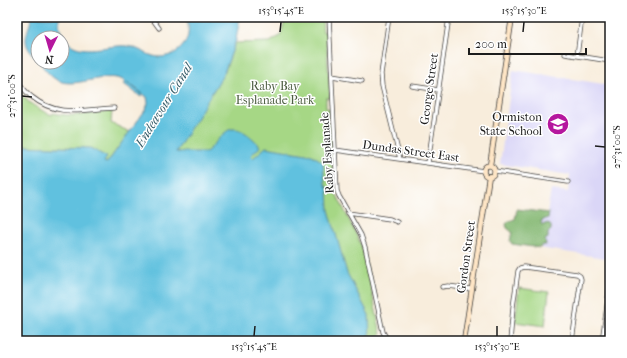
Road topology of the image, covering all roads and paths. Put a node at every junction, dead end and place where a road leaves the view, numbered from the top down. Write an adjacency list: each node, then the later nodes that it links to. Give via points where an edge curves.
1 (18, 17): 8 (street)
2 (151, 17): 9 (street)
3 (329, 17): 13 (street, Raby Esplanade)
4 (389, 17): 20 (street, via 381,74)
5 (449, 17): 17 (street, George Street)
6 (512, 17): 22 (street)
7 (582, 17): 11 (street)
8 (17, 21)
9 (159, 28)
10 (565, 54): 11 (street)
11 (577, 56): 12 (street)
12 (610, 61)
13 (332, 76): 15 (street); 19 (street, Raby Esplanade)
14 (17, 81): 18 (street, via 31,97 53,108 67,111)
15 (362, 81)
16 (412, 86): 17 (street)
17 (439, 90): 21 (street, George Street)
18 (114, 108)
19 (335, 150): 20 (street, Dundas Street East); 27 (street, Raby Esplanade, via 337,191)
20 (400, 159): 21 (street, Dundas Street East)
21 (428, 163): 23 (street, Dundas Street East)
22 (490, 165): 23 (street); 24 (street)
23 (484, 171): 25 (street)
24 (495, 171): 25 (street); 26 (street)
25 (488, 176): 31 (street, Gordon Street)
26 (568, 182)
27 (348, 213): 28 (street); 32 (street, Raby Esplanade, via 361,235 368,257)
28 (398, 222)
29 (610, 285): 36 (street)
30 (442, 287): 31 (street)
31 (472, 290): 33 (street, Gordon Street)
32 (388, 341)
33 (464, 341)
34 (510, 341): 35 (street, via 518,271 524,267 580,276)
35 (572, 341)
36 (602, 341)

